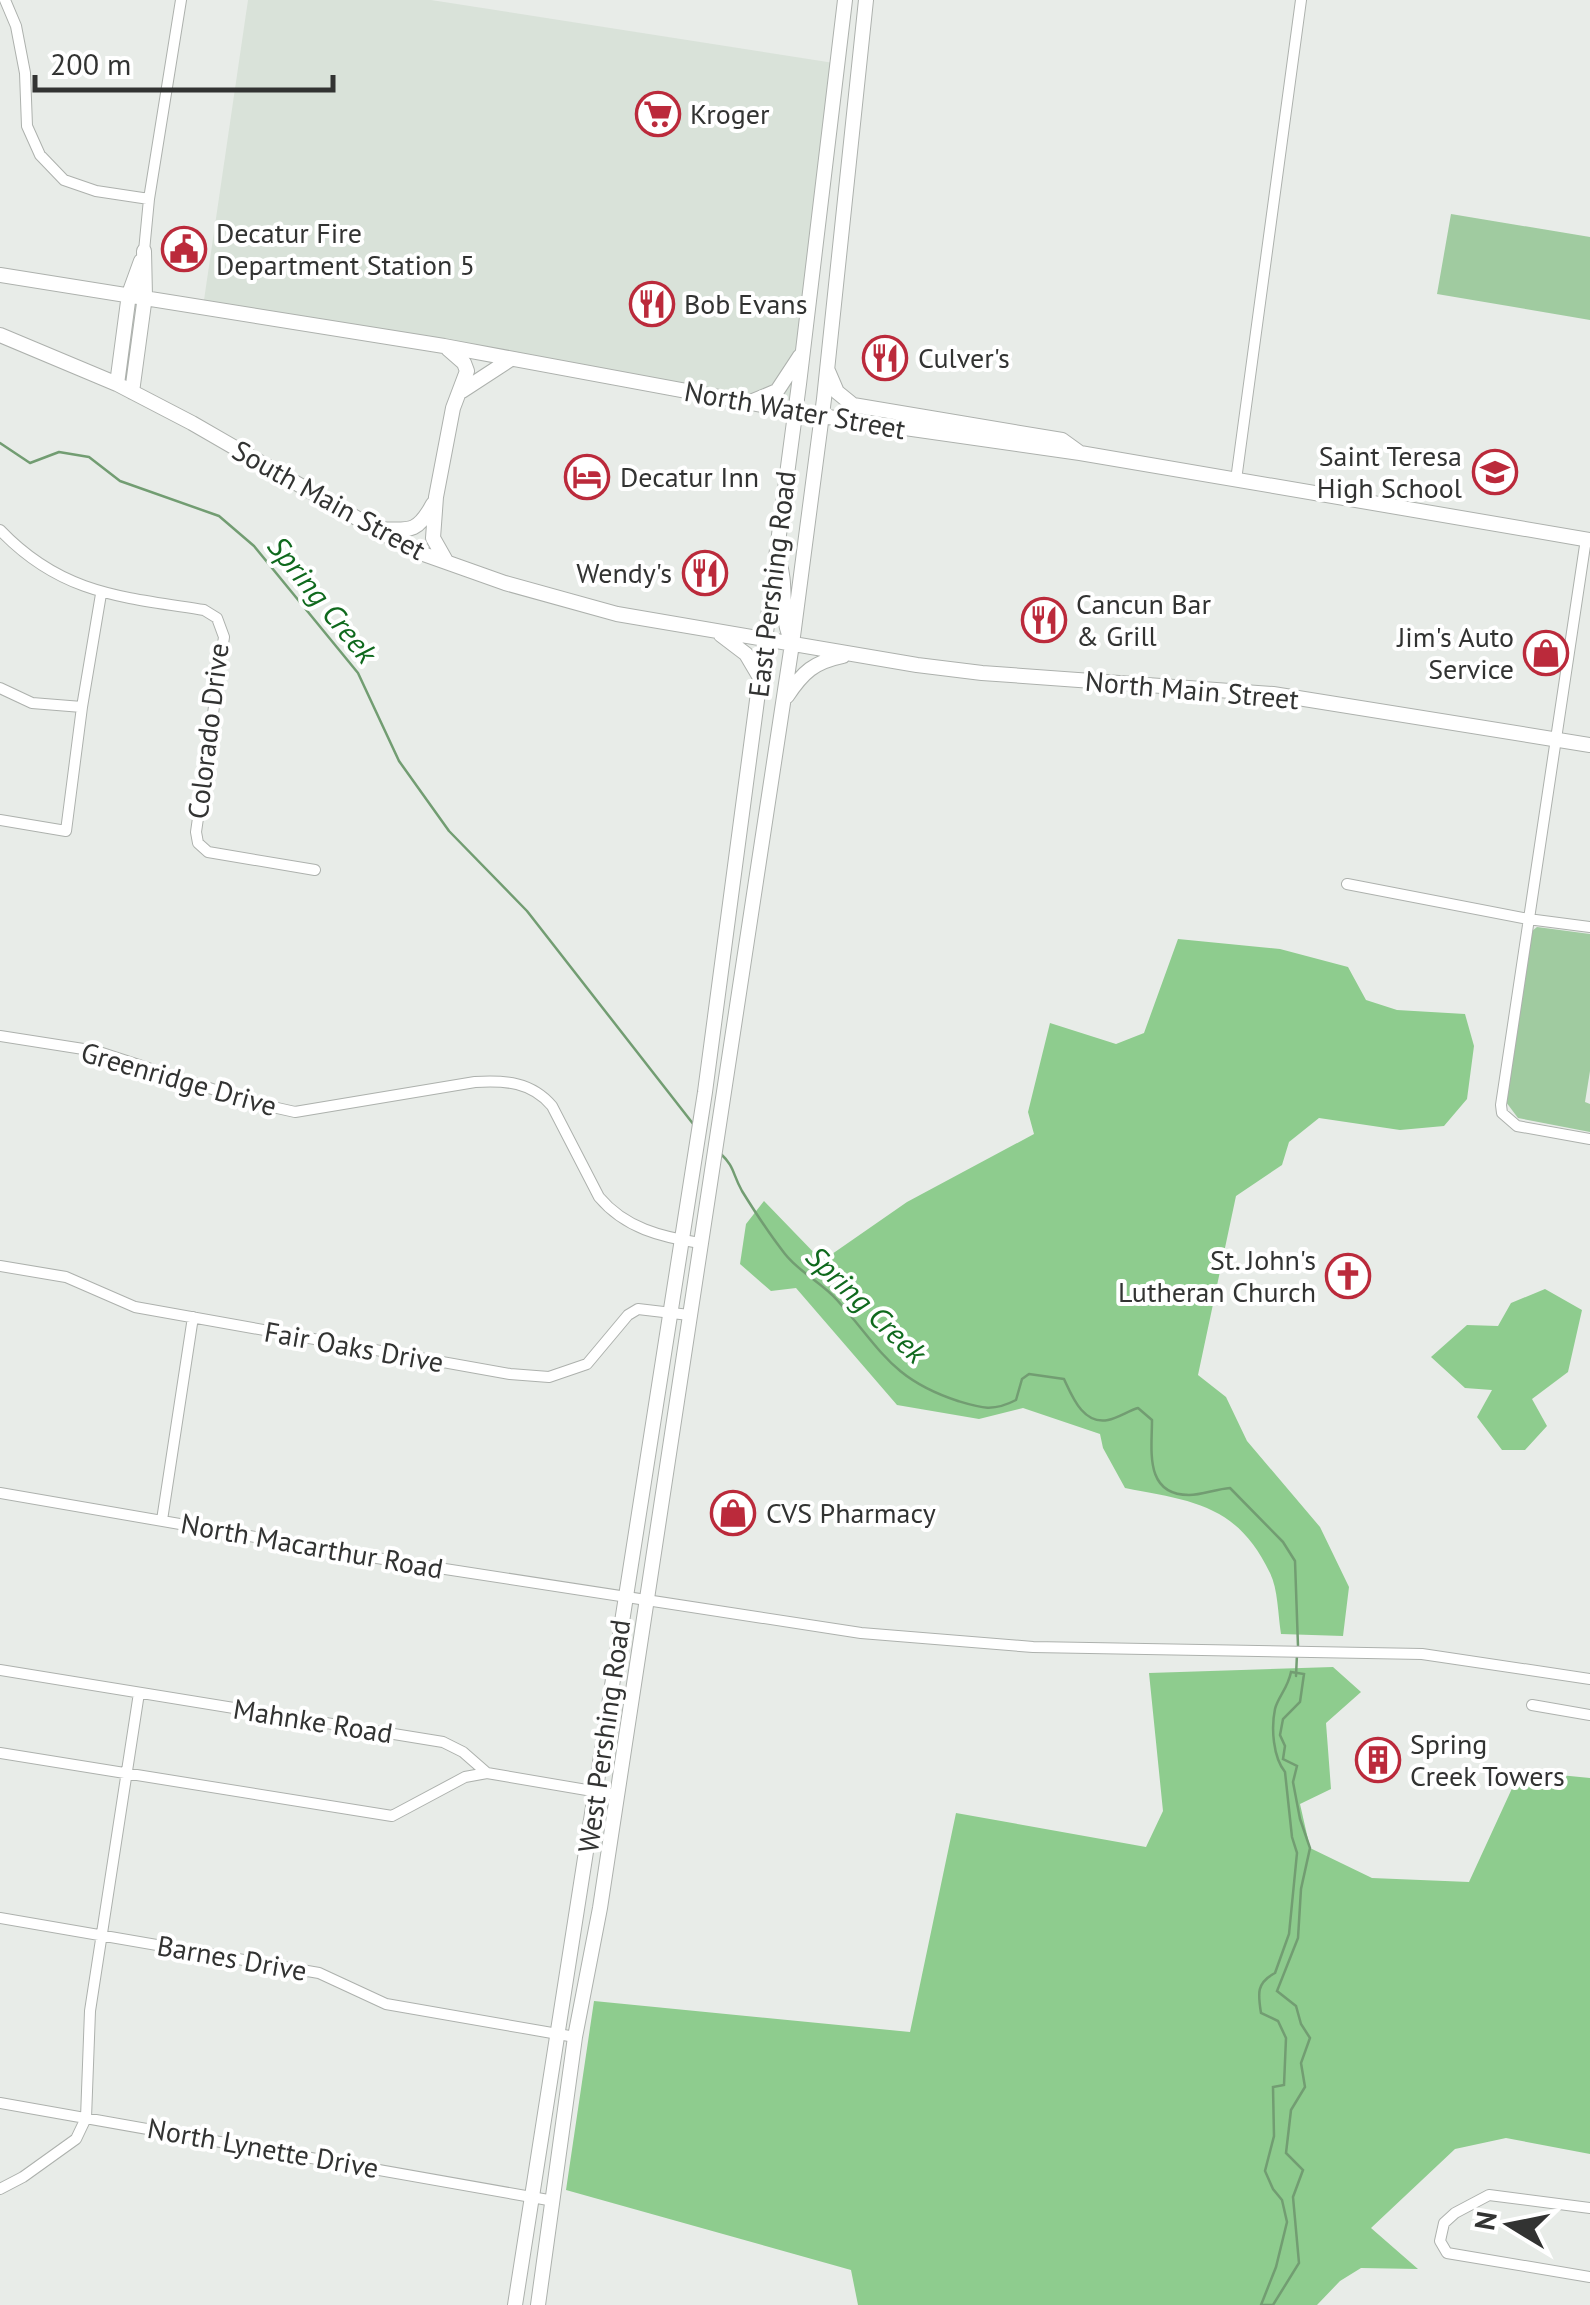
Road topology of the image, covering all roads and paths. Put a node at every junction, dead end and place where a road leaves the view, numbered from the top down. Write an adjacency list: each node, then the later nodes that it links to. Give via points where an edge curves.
1 (5, 0): 6 (street, via 25,72 27,126 40,155 64,180)
2 (181, 0): 6 (street)
3 (844, 0): 12 (main road, East Pershing Road)
4 (866, 0): 14 (main road, West Pershing Road)
5 (1302, 0): 22 (street)
6 (149, 198): 7 (street)
7 (144, 250): 9 (main road)
8 (0, 275): 9 (main road, North Water Street)
9 (137, 295): 11 (main road, North Water Street); 15 (main road); 16 (main road)
10 (0, 335): 15 (main road, South Main Street)
11 (444, 346): 13 (main road, North Water Street); 17 (main road, via 467,371)
12 (803, 351): 18 (main road, via 777,391); 19 (main road, East Pershing Road)
13 (511, 358): 17 (main road); 18 (main road, North Water Street)
14 (827, 367): 20 (main road, West Pershing Road); 21 (main road, via 837,392 854,405 1062,440)
15 (117, 384): 16 (main road, South Main Street)
16 (132, 392): 24 (main road, South Main Street)
17 (461, 392): 23 (main road)
18 (746, 402): 19 (main road, North Water Street)
19 (795, 412): 20 (main road, North Water Street); 27 (main road, East Pershing Road)
20 (822, 416): 21 (main road, North Water Street); 32 (main road, West Pershing Road)
21 (1080, 454): 22 (main road, North Water Street)
22 (1236, 480): 26 (main road, North Water Street)
23 (436, 497): 24 (main road, via 418,527); 28 (main road, via 433,538)
24 (372, 529): 28 (main road, South Main Street)
25 (0, 530): 29 (street, Colorado Drive, via 39,566)
26 (1588, 540): 38 (street)
27 (777, 553): 31 (main road, East Pershing Road); 32 (main road, via 785,580 782,616)
28 (448, 564): 30 (main road, South Main Street, via 618,614)
29 (101, 594): 37 (street); 41 (street, Colorado Drive, via 204,610 218,618 224,638 198,843 208,852)
30 (716, 631): 31 (main road, South Main Street); 34 (main road, via 746,654)
31 (766, 639): 32 (main road, South Main Street); 34 (main road, East Pershing Road)
32 (792, 644): 33 (main road, North Main Street); 36 (main road, West Pershing Road)
33 (853, 654): 36 (main road, via 808,668); 38 (main road, North Main Street, via 982,673 1274,694)
34 (760, 678): 47 (main road, East Pershing Road)
35 (0, 688): 37 (street, via 32,703)
36 (784, 701): 49 (main road, West Pershing Road)
37 (82, 707): 40 (street, via 66,831)
38 (1556, 739): 39 (main road, North Main Street); 43 (street)
39 (1590, 744)
40 (0, 820)
41 (316, 870)
42 (1348, 884): 43 (street)
43 (1528, 919): 44 (street); 46 (street, via 1502,1113 1518,1126)
44 (1590, 927)
45 (0, 1036): 48 (street, Greenridge Drive, via 113,1056 295,1112 475,1082 522,1085 552,1106 608,1209 642,1231)
46 (1590, 1139)
47 (692, 1167): 48 (main road, West Pershing Road)
48 (680, 1240): 49 (street, Greenridge Drive); 51 (main road, West Pershing Road)
49 (700, 1243): 52 (main road, West Pershing Road)
50 (0, 1266): 53 (street, Fair Oaks Drive, via 66,1278 135,1307)
51 (669, 1312): 52 (street, Fair Oaks Drive); 53 (street, Fair Oaks Drive, via 638,1309 587,1364 549,1377); 56 (main road, West Pershing Road)
52 (689, 1315): 57 (main road, West Pershing Road)
53 (193, 1317): 55 (street)
54 (0, 1494): 55 (street, North Macarthur Road)
55 (162, 1520): 56 (street, North Macarthur Road)
56 (625, 1598): 57 (street, North Macarthur Road); 66 (main road, West Pershing Road)
57 (646, 1601): 59 (street, North Macarthur Road, via 967,1643 1462,1658); 67 (main road, West Pershing Road)
58 (0, 1670): 60 (street, Mahnke Road)
59 (1590, 1679)
60 (139, 1693): 64 (street, Mahnke Road, via 443,1742); 65 (street)
61 (1532, 1705): 62 (street)
62 (1590, 1715)
63 (0, 1753): 65 (street)
64 (487, 1773): 65 (street, via 465,1777 392,1816); 66 (street, Mahnke Road)
65 (126, 1774): 70 (street)
66 (596, 1792): 67 (street, Mahnke Road); 68 (main road, West Pershing Road)
67 (616, 1795): 71 (main road, West Pershing Road)
68 (583, 1881): 71 (main road, via 578,1987); 72 (main road, West Pershing Road)
69 (0, 1918): 70 (street, Barnes Drive)
70 (101, 1935): 72 (street, Barnes Drive, via 319,1972 386,2004); 75 (street)
71 (586, 1990): 73 (main road, West Pershing Road)
72 (558, 2035): 73 (street, Barnes Drive); 77 (main road, West Pershing Road)
73 (575, 2037): 78 (main road, West Pershing Road)
74 (0, 2103): 75 (street, North Lynette Drive)
75 (86, 2118): 76 (street, via 76,2139); 77 (street, North Lynette Drive)
76 (0, 2189)
77 (533, 2195): 78 (street, North Lynette Drive); 81 (main road, West Pershing Road)
78 (554, 2201): 82 (main road, West Pershing Road)
79 (1590, 2208): 80 (street, via 1489,2195 1455,2213 1440,2233 1447,2253)
80 (1590, 2277)
81 (515, 2305)
82 (538, 2305)

